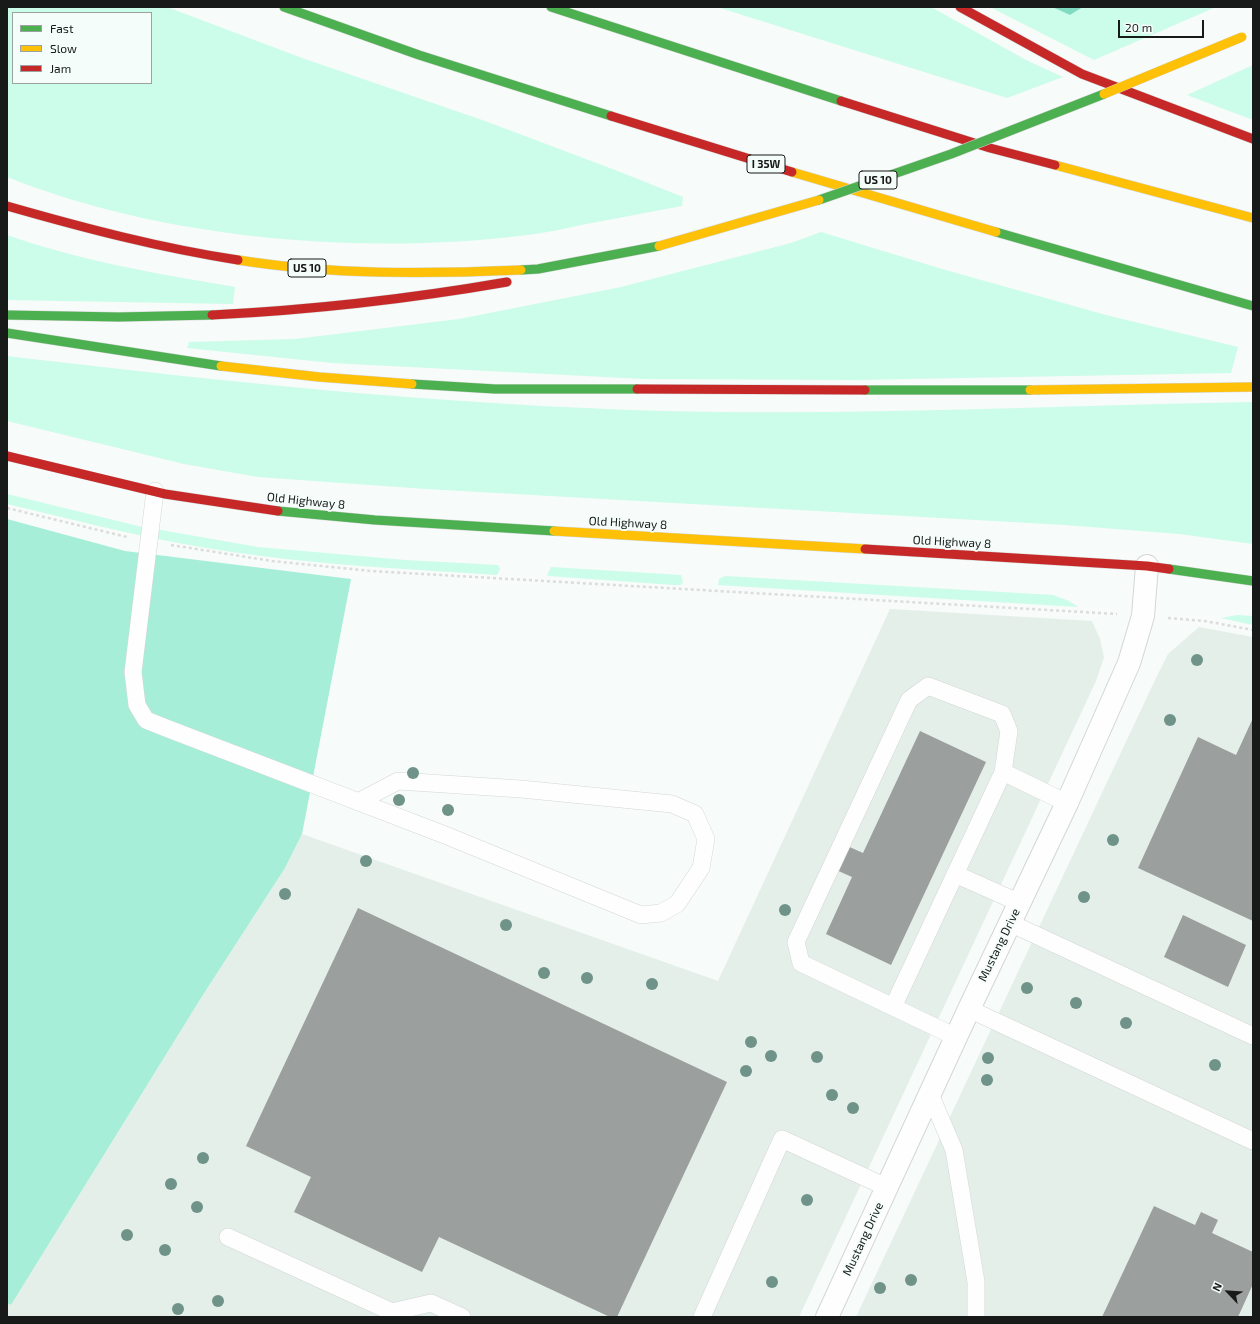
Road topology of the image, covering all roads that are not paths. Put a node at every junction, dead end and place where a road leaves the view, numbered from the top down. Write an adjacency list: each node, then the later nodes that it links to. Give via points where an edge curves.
1 (284, 7): 9 (main road, I 35W, via 494,79 720,151)
2 (552, 7): 7 (main road, via 738,69 990,148)
3 (960, 7): 5 (main road, via 1082,74)
4 (1253, 32): 8 (main road, US 10, bridge, via 1093,100 852,189 659,246)
5 (1253, 138)
6 (7, 206): 8 (main road, US 10, via 90,230 179,251 270,265 362,272 454,273 538,269)
7 (1253, 218)
8 (613, 256): 10 (main road, via 517,281 350,305 232,314 114,318)
9 (1253, 306)
10 (7, 315)
11 (7, 333): 12 (main road, via 262,372 419,385 496,388 1015,390)
12 (1253, 387)
13 (7, 456): 14 (main road, Old Highway 8)
14 (155, 491): 15 (main road, Old Highway 8, via 254,508 375,520); 18 (lane, via 133,672 137,705 146,720)
15 (1147, 566): 16 (main road, Old Highway 8); 19 (street, Mustang Drive, via 1143,616 1130,663)
16 (1253, 581)
17 (1004, 772): 19 (lane); 20 (lane); 23 (lane, via 1009,731 1002,714 928,686 909,700 796,942 801,963)
18 (358, 802): 18 (lane, via 641,915 660,913 677,904 702,868 706,839 695,814 672,804 521,789 398,781)
19 (1067, 803): 21 (street, Mustang Drive)
20 (955, 874): 21 (lane); 23 (lane)
21 (1020, 903): 22 (street, Mustang Drive)
22 (1010, 923): 24 (street, Mustang Drive); 25 (lane)
23 (893, 1007): 26 (lane)
24 (968, 1008): 26 (street, Mustang Drive); 28 (lane)
25 (1253, 1036)
26 (956, 1037): 27 (street, Mustang Drive)
27 (930, 1094): 29 (street, Mustang Drive); 34 (lane, via 954,1150 976,1282)
28 (1253, 1141)
29 (886, 1187): 32 (lane, via 782,1139); 33 (street, Mustang Drive)
30 (228, 1237): 31 (lane, via 392,1312 430,1303)
31 (462, 1317)
32 (702, 1317)
33 (827, 1317)
34 (976, 1317)

